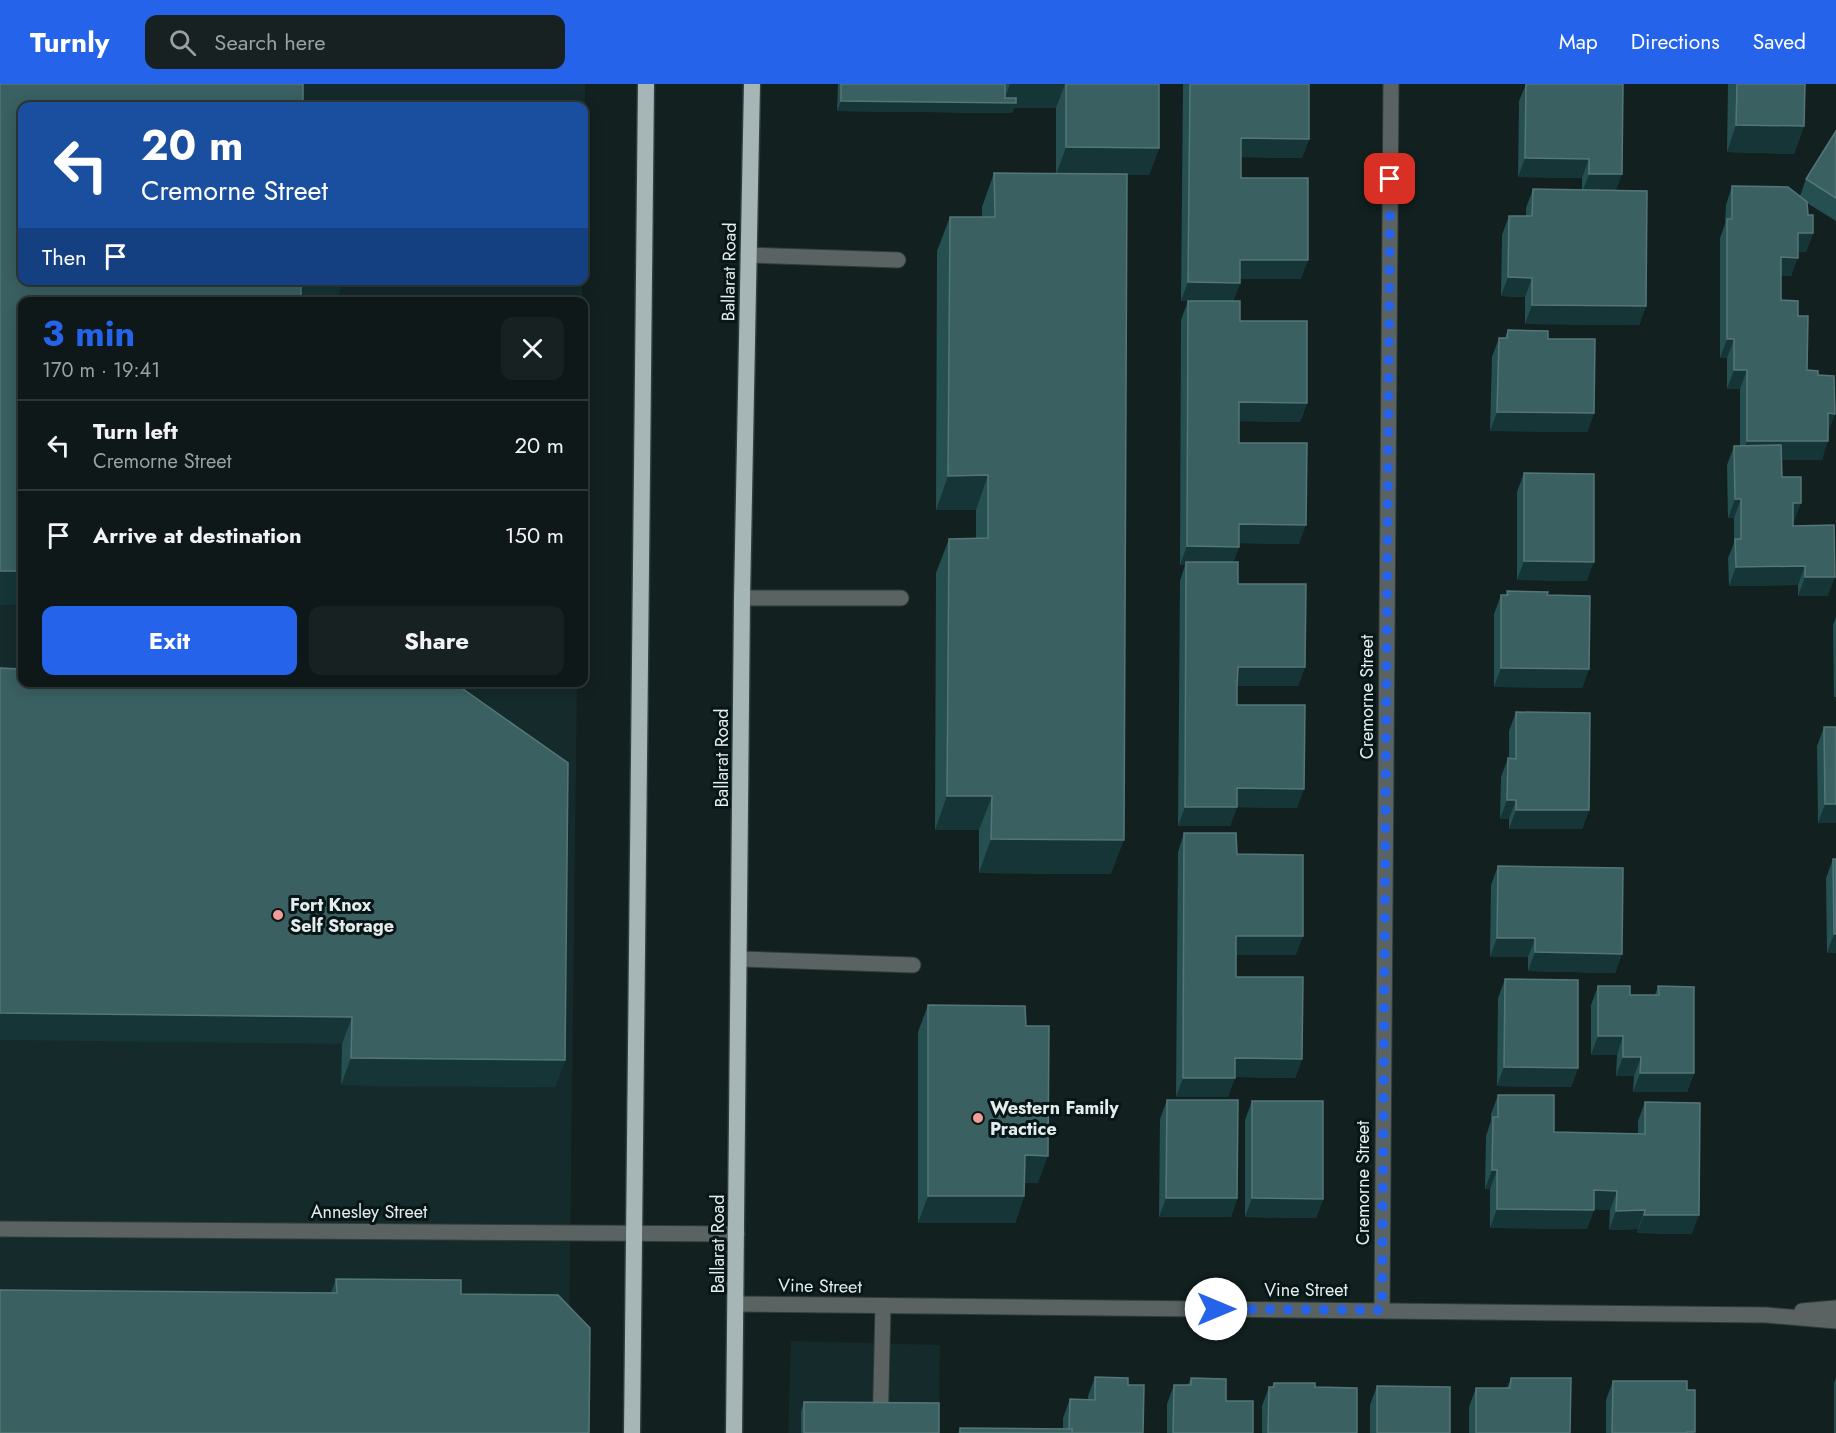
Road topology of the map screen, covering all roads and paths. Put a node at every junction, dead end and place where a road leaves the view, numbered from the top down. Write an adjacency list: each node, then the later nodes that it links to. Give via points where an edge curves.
1 (646, 84): 11 (highway)
2 (752, 84): 4 (highway, Ballarat Road)
3 (1391, 84): 16 (street, Cremorne Street)
4 (748, 255): 5 (street); 6 (highway, Ballarat Road)
5 (898, 260)
6 (742, 598): 7 (street); 8 (highway, Ballarat Road)
7 (901, 598)
8 (740, 959): 9 (street); 12 (highway, Ballarat Road)
9 (913, 964)
10 (0, 1229): 11 (street, Annesley Street)
11 (634, 1233): 12 (street, Annesley Street); 19 (highway)
12 (737, 1234): 13 (highway, Ballarat Road)
13 (737, 1304): 14 (street, Vine Street); 20 (highway, Ballarat Road)
14 (883, 1307): 16 (street, Vine Street); 21 (street)
15 (1836, 1308): 17 (street, Vine Street)
16 (1382, 1310): 17 (street, Vine Street)
17 (1766, 1315): 18 (street, Vine Street)
18 (1836, 1321)
19 (632, 1433)
20 (734, 1433)
21 (880, 1433)

